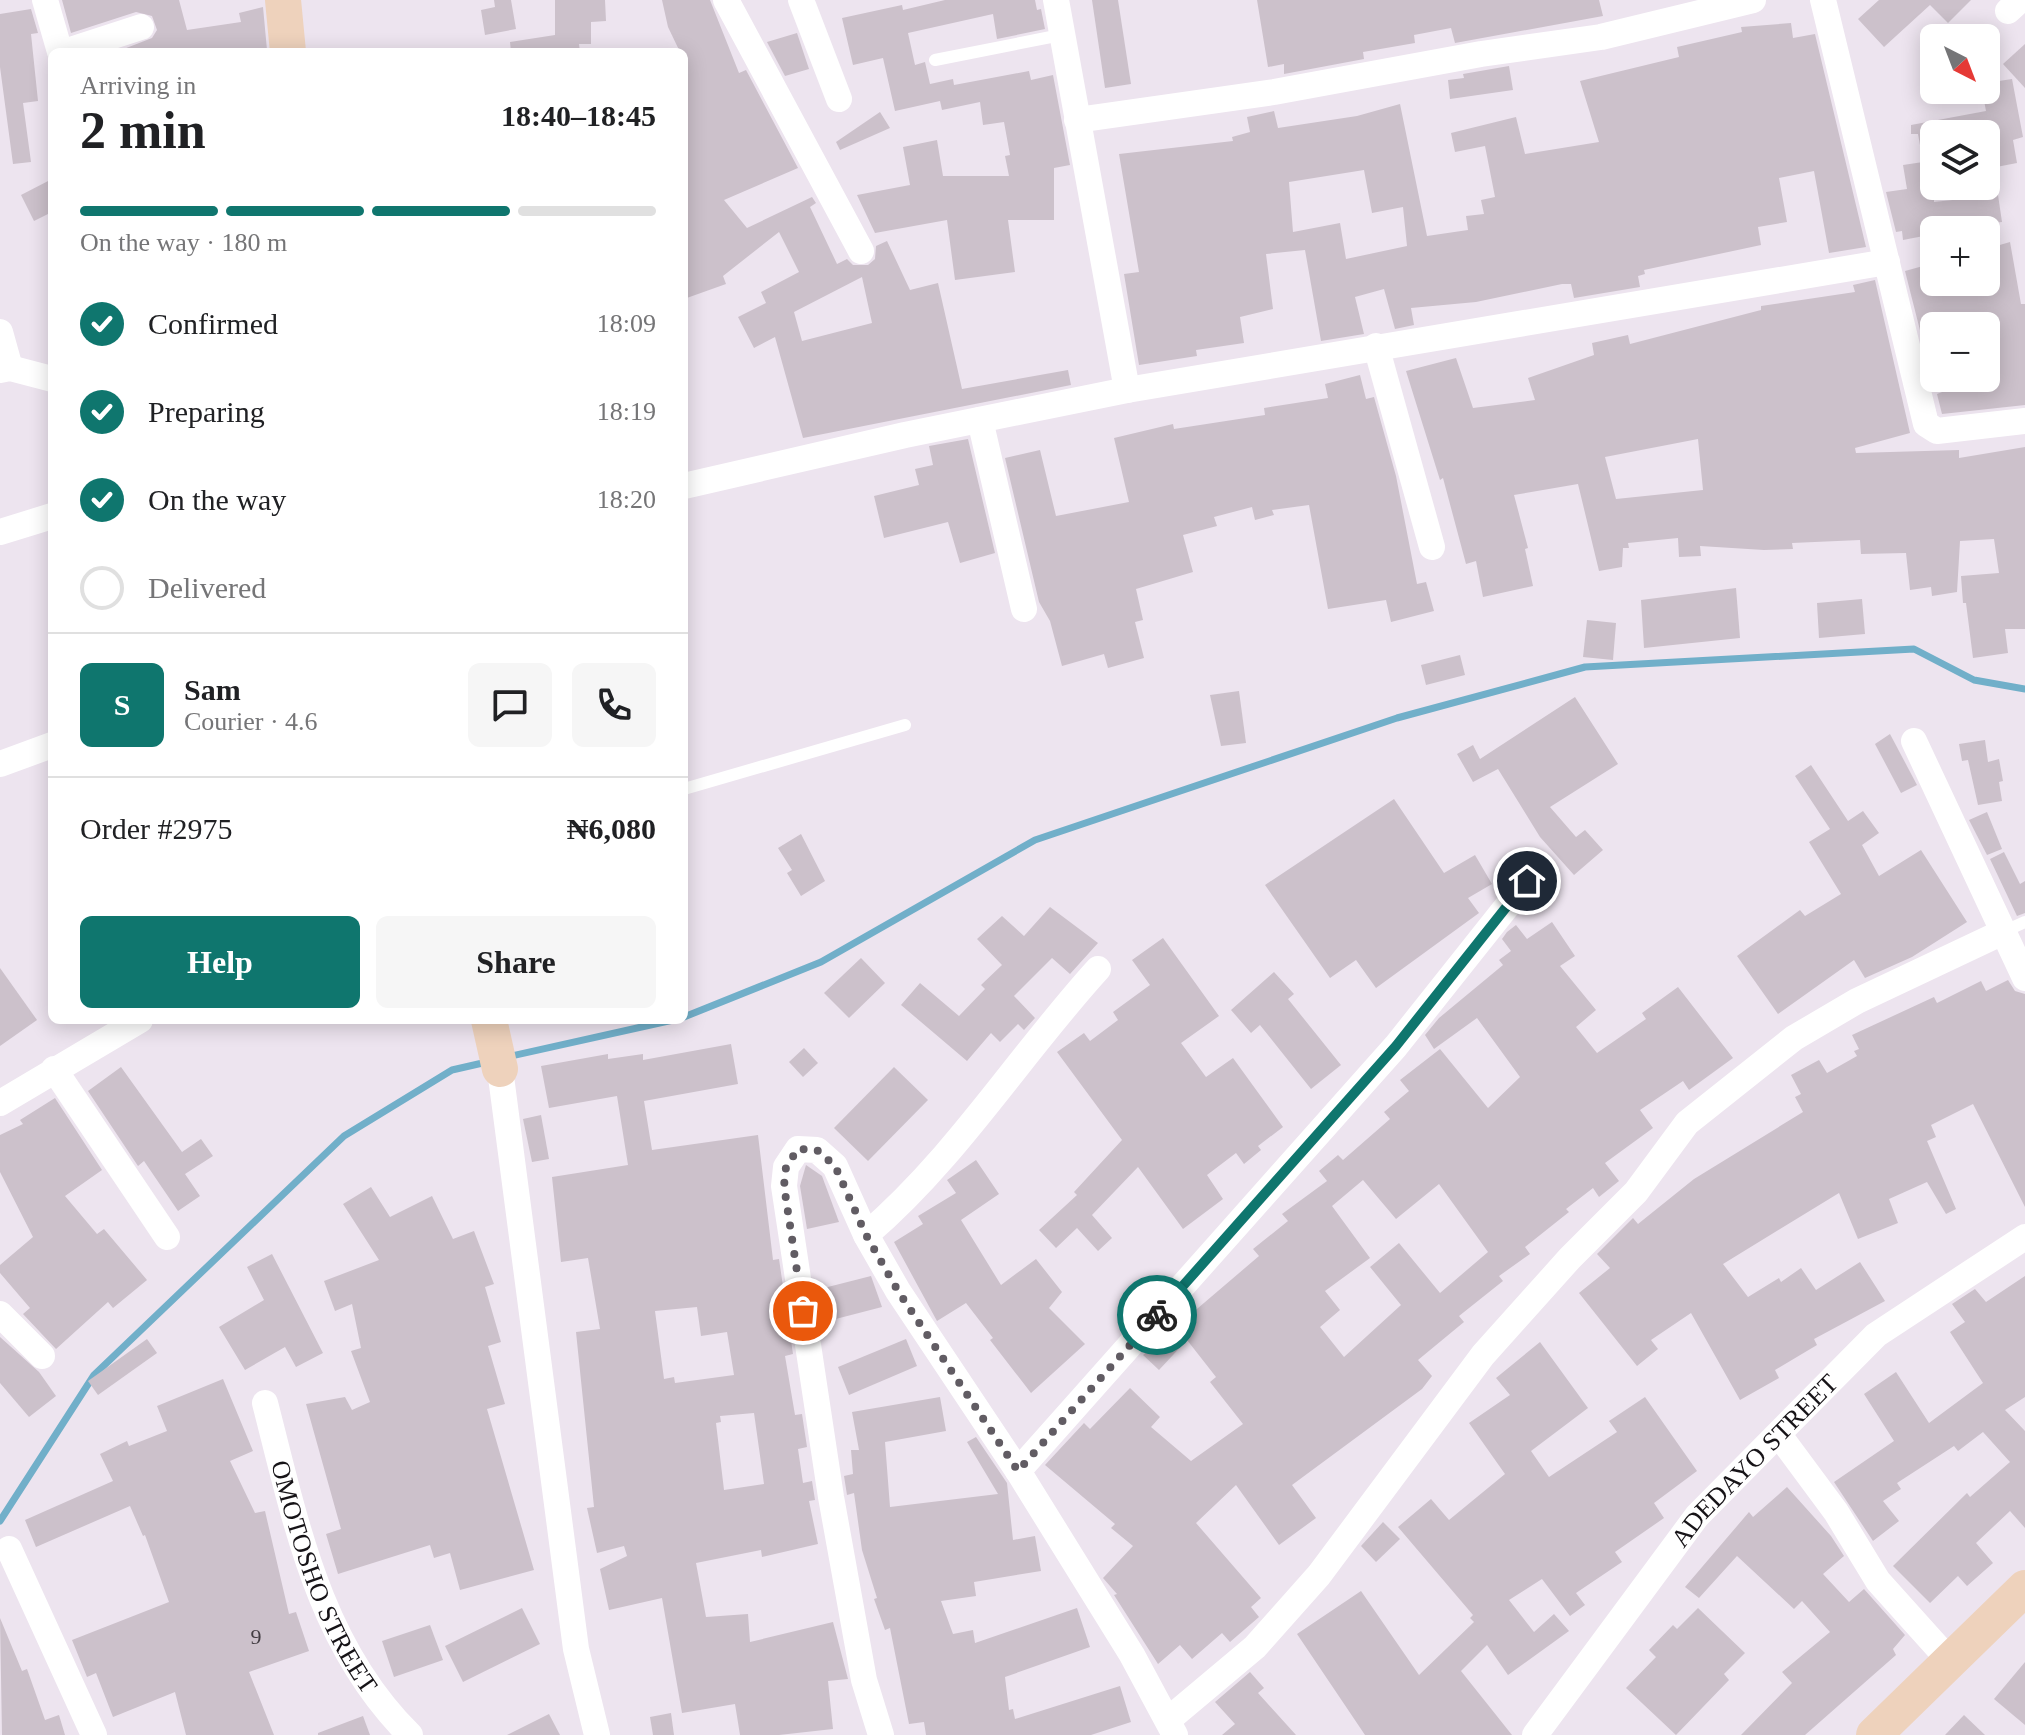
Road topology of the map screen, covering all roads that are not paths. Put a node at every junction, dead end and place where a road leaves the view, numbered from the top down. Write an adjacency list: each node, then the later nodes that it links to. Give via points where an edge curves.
1 (45, 0): 10 (street)
2 (283, 0): 12 (main road)
3 (726, 0): 16 (street)
4 (801, 0): 14 (street)
5 (1056, 0): 9 (street)
6 (1753, 0): 15 (street, via 1601,37)
7 (1823, 0): 17 (street)
8 (141, 27): 11 (street)
9 (1061, 35): 13 (lane); 15 (street)
10 (61, 48)
11 (75, 48)
12 (288, 48)
13 (935, 60)
14 (839, 99)
15 (1077, 120): 22 (street)
16 (861, 251)
17 (1887, 262): 19 (street); 24 (street, via 1926,424 1937,431)
18 (0, 332): 20 (street)
19 (1376, 346): 22 (street); 28 (street)
20 (5, 369): 21 (street)
21 (48, 378)
22 (1127, 390): 23 (street)
23 (980, 420): 25 (street); 29 (street)
24 (2025, 421)
25 (688, 485)
26 (48, 517): 27 (street)
27 (0, 532)
28 (1432, 547)
29 (1024, 609)
30 (905, 725): 34 (lane)
31 (1914, 741): 36 (street)
32 (48, 746): 33 (street)
33 (0, 764)
34 (688, 788)
35 (1527, 881): 51 (street, via 1396,1046)
36 (2014, 927): 38 (street); 55 (street, via 1857,1001 1794,1038 1687,1123 1636,1192 1483,1355 1319,1575 1255,1647)
37 (1098, 969): 44 (street, via 959,1143)
38 (2025, 978)
39 (133, 1024): 41 (street)
40 (490, 1024): 42 (main road)
41 (54, 1069): 43 (street); 45 (street)
42 (500, 1069): 58 (street, via 576,1649)
43 (0, 1103)
44 (866, 1235): 51 (street); 59 (street, via 835,1166 817,1150 798,1149 786,1167 784,1186 831,1497 864,1680)
45 (167, 1237)
46 (2025, 1237): 50 (street, ADEDAYO STREET, via 1876,1335)
47 (0, 1314): 48 (street)
48 (42, 1356)
49 (265, 1403): 57 (street, OMOTOSHO STREET, via 320,1600 346,1653)
50 (1779, 1435): 54 (street, via 1878,1581); 60 (street, ADEDAYO STREET, via 1697,1516)
51 (1018, 1471): 55 (street)
52 (9, 1549): 56 (street)
53 (2025, 1588): 54 (main road)
54 (1949, 1660): 61 (main road)
55 (1172, 1727)
56 (94, 1735)
57 (410, 1735)
58 (597, 1735)
59 (881, 1735)
60 (1535, 1735)
61 (1874, 1735)

